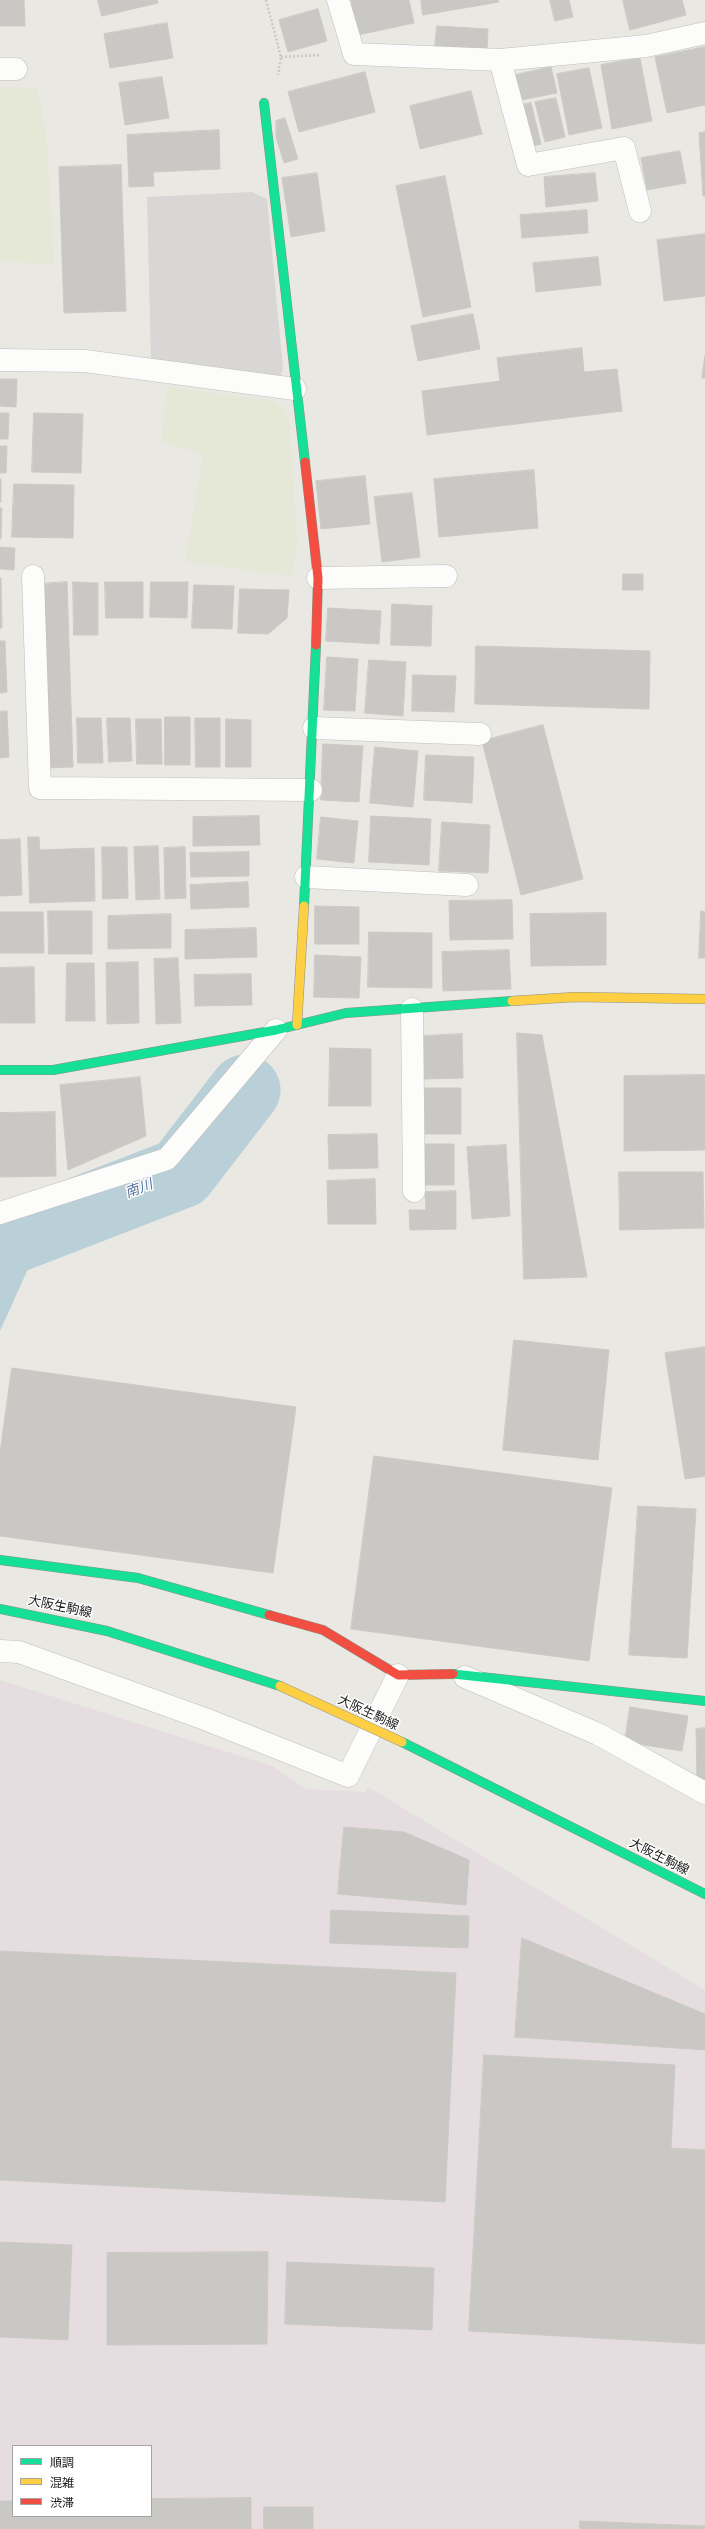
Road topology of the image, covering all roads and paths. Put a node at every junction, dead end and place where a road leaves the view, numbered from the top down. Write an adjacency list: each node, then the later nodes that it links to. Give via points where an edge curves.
1 (266, 0): 4 (path, via 281,57)
2 (338, 0): 4 (street)
3 (705, 33): 5 (street, via 646,46)
4 (354, 54): 5 (street)
5 (500, 60): 7 (street, via 528,165 624,148)
6 (264, 103): 9 (street)
7 (640, 211)
8 (0, 360): 9 (street, via 85,361)
9 (295, 389): 12 (street)
10 (33, 576): 15 (street, via 40,788)
11 (446, 576): 12 (street)
12 (318, 578): 13 (street)
13 (314, 728): 14 (street); 15 (street)
14 (480, 734)
15 (311, 790): 16 (street)
16 (306, 877): 17 (street); 20 (street)
17 (467, 885)
18 (705, 999): 19 (street, via 575,997)
19 (412, 1009): 20 (street, via 346,1013); 23 (street)
20 (297, 1025): 21 (street)
21 (276, 1030): 22 (street, via 53,1070); 24 (street, via 167,1159)
22 (0, 1070)
23 (414, 1191)
24 (0, 1213)
25 (0, 1560): 29 (street, via 138,1578 323,1630)
26 (0, 1609): 32 (street, 大阪生駒線, bridge, via 53,1617 164,1646 280,1686 402,1742)
27 (0, 1651): 29 (street, via 27,1655 205,1719 348,1776)
28 (458, 1674): 29 (street); 30 (street); 31 (street, via 598,1734)
29 (398, 1675)
30 (705, 1701)
31 (705, 1793)
32 (705, 1894)

